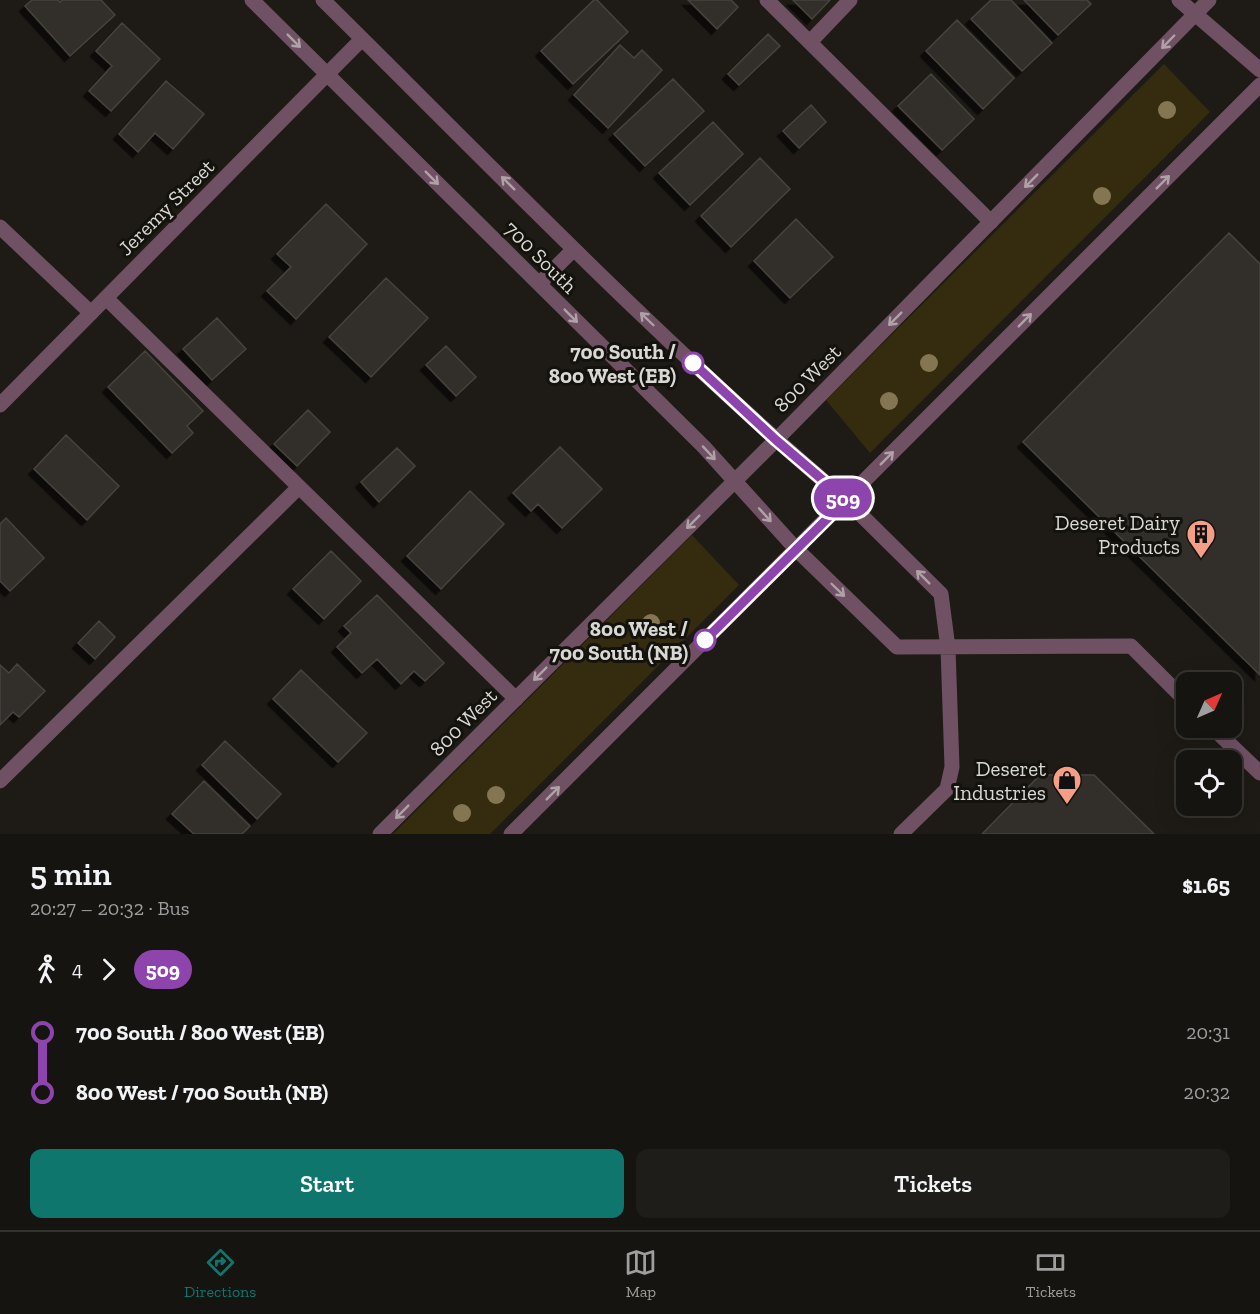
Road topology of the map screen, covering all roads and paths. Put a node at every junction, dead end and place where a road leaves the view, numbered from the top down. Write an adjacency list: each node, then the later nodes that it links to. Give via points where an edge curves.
1 (252, 0): 11 (street, 700 South, one-way to 11)
2 (323, 0): 8 (street, 700 South)
3 (767, 0): 9 (street)
4 (849, 0): 9 (street)
5 (1179, 0): 7 (street)
6 (1209, 0): 7 (street, 800 West)
7 (1194, 15): 10 (street); 13 (street, 800 West, one-way to 13)
8 (362, 39): 11 (street, Jeremy Street); 15 (street, 700 South, one-way to 8)
9 (810, 42): 13 (street)
10 (1260, 70)
11 (327, 74): 16 (street, 700 South, one-way to 16); 17 (street, Jeremy Street)
12 (1260, 85): 23 (street, one-way to 12)
13 (991, 222): 20 (street, 800 West, one-way to 20)
14 (0, 227): 18 (street)
15 (574, 249): 16 (street); 20 (street, 700 South, one-way to 15)
16 (538, 284): 21 (street, 700 South, one-way to 21)
17 (106, 298): 18 (street, Jeremy Street); 22 (street)
18 (91, 313): 19 (street, Jeremy Street)
19 (0, 405)
20 (776, 440): 21 (street, 800 West); 23 (street, 700 South)
21 (735, 481): 24 (street, 700 South, one-way to 24); 27 (street, 800 West, one-way to 27)
22 (299, 487): 27 (street); 30 (street)
23 (846, 500): 24 (street); 25 (street, 700 South, one-way to 23, via 941,594)
24 (796, 549): 25 (street, 700 South, one-way to 25, via 897,647); 32 (street, one-way to 24)
25 (948, 648): 26 (street, 700 South, via 1131,646); 33 (street, 700 South, via 952,767 947,789)
26 (1176, 691)
27 (516, 699): 31 (street, 800 West, one-way to 31)
28 (1224, 738): 29 (street)
29 (1260, 773)
30 (0, 781)
31 (380, 834)
32 (511, 834)
33 (901, 834)

